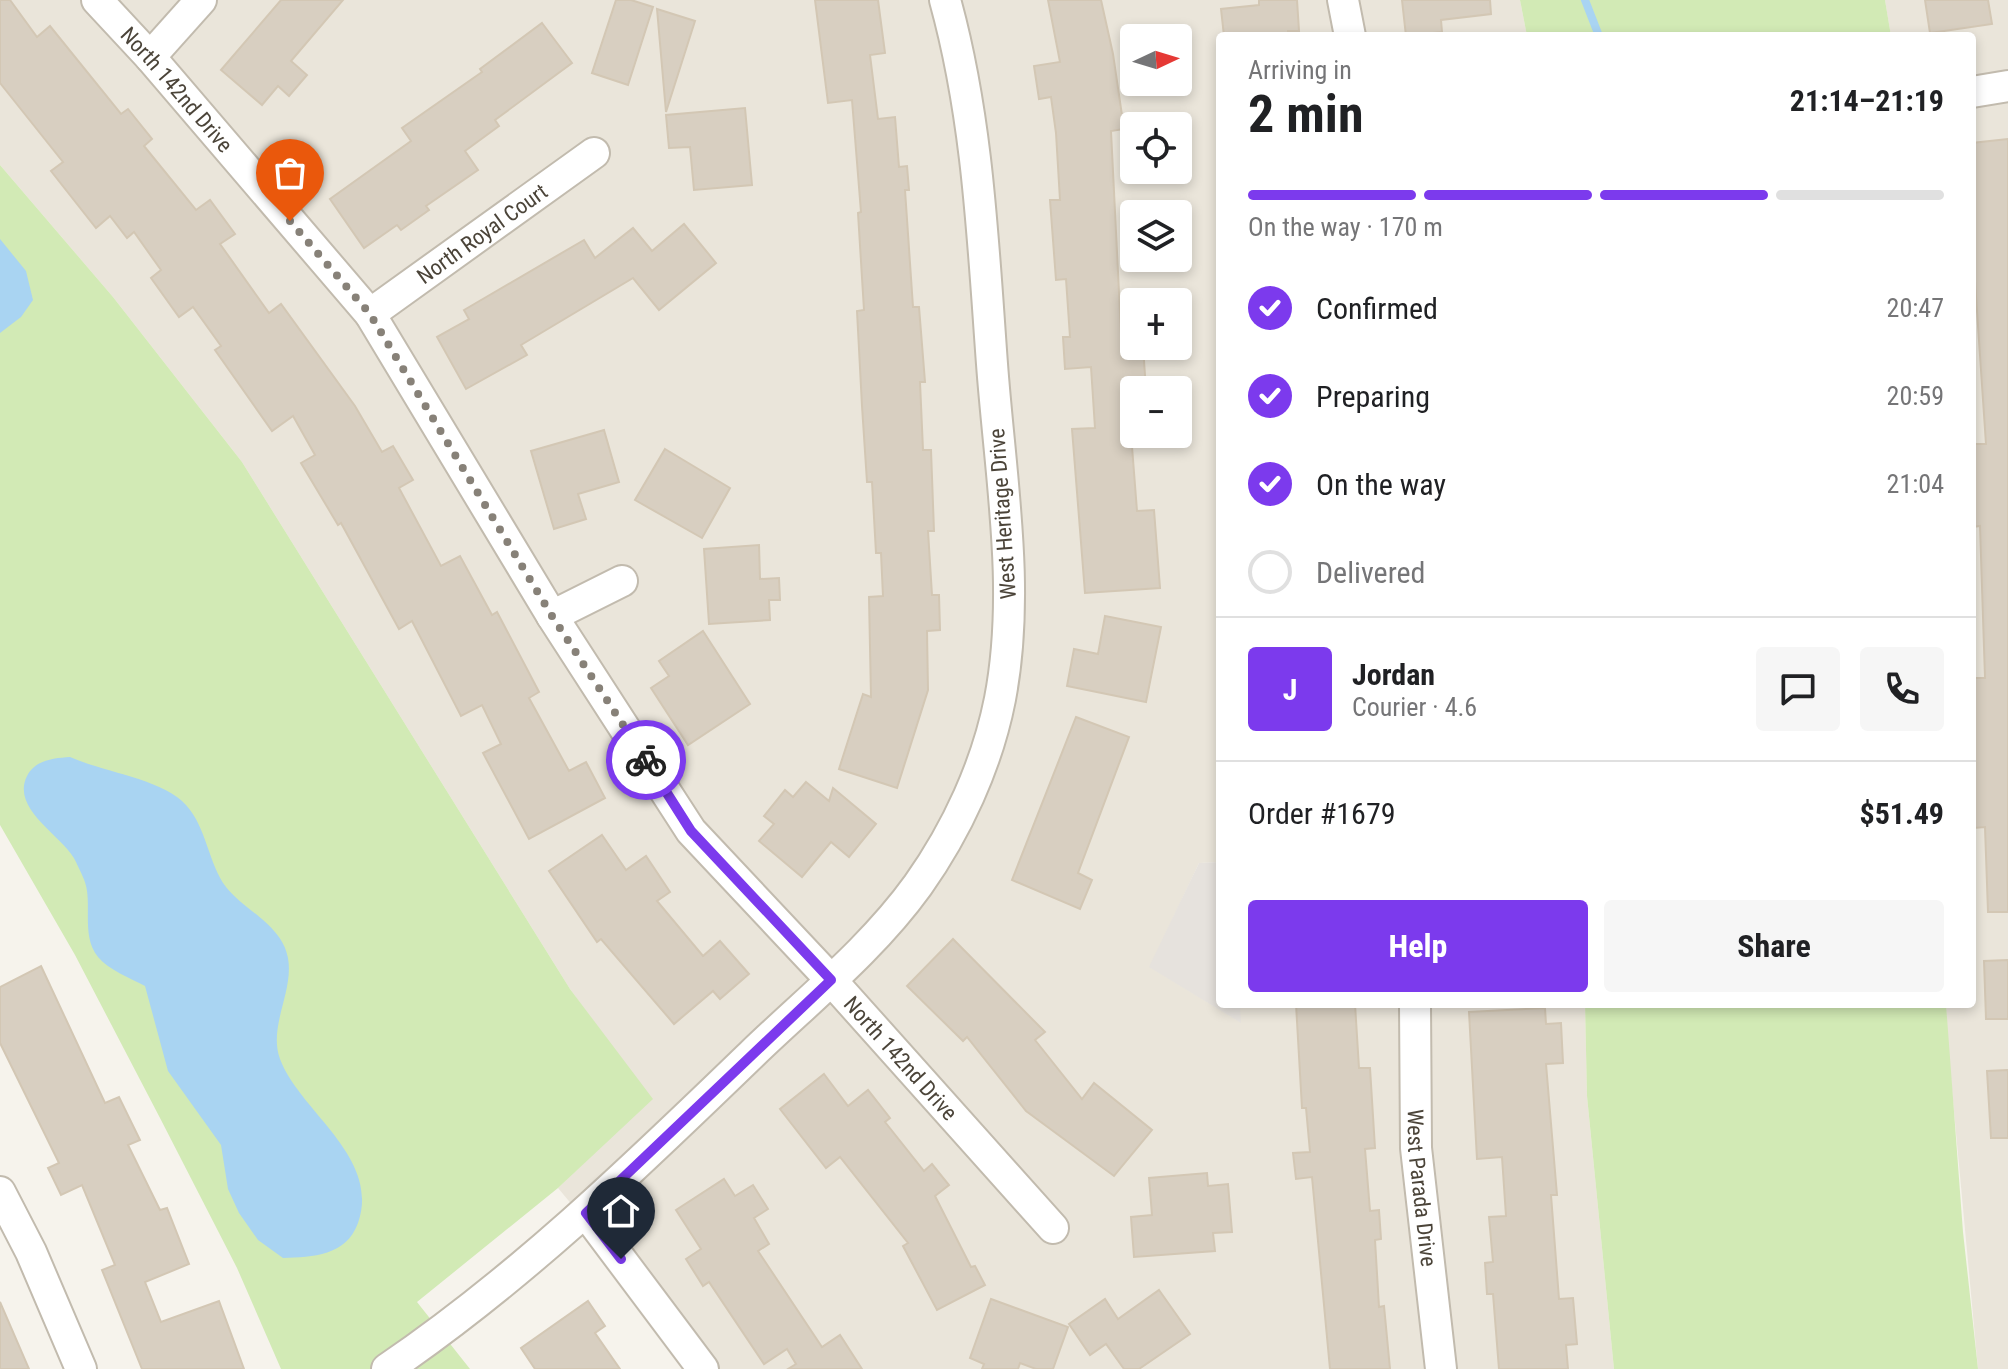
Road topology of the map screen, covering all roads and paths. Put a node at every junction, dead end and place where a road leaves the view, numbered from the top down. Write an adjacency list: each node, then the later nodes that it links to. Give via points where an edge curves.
1 (97, 0): 6 (street, North 142nd Drive)
2 (201, 0): 6 (street)
3 (945, 0): 13 (street, West Heritage Drive, via 976,163 1006,553 1007,647 988,745 955,826 917,886)
4 (1343, 0): 5 (street)
5 (1349, 32)
6 (150, 57): 10 (street, North 142nd Drive)
7 (2008, 86): 8 (street)
8 (1976, 91)
9 (594, 153): 10 (street, North Royal Court)
10 (370, 314): 12 (street, North 142nd Drive)
11 (622, 581): 12 (street)
12 (552, 616): 13 (street, North 142nd Drive, via 691,831)
13 (831, 980): 16 (street, West Heritage Drive); 17 (street, North 142nd Drive)
14 (1415, 1008): 21 (street, West Parada Drive, via 1416,1148)
15 (0, 1192): 18 (street)
16 (586, 1213): 19 (street, West Heritage Drive); 20 (street)
17 (1053, 1228)
18 (81, 1369)
19 (387, 1369)
20 (703, 1369)
21 (1441, 1369)

